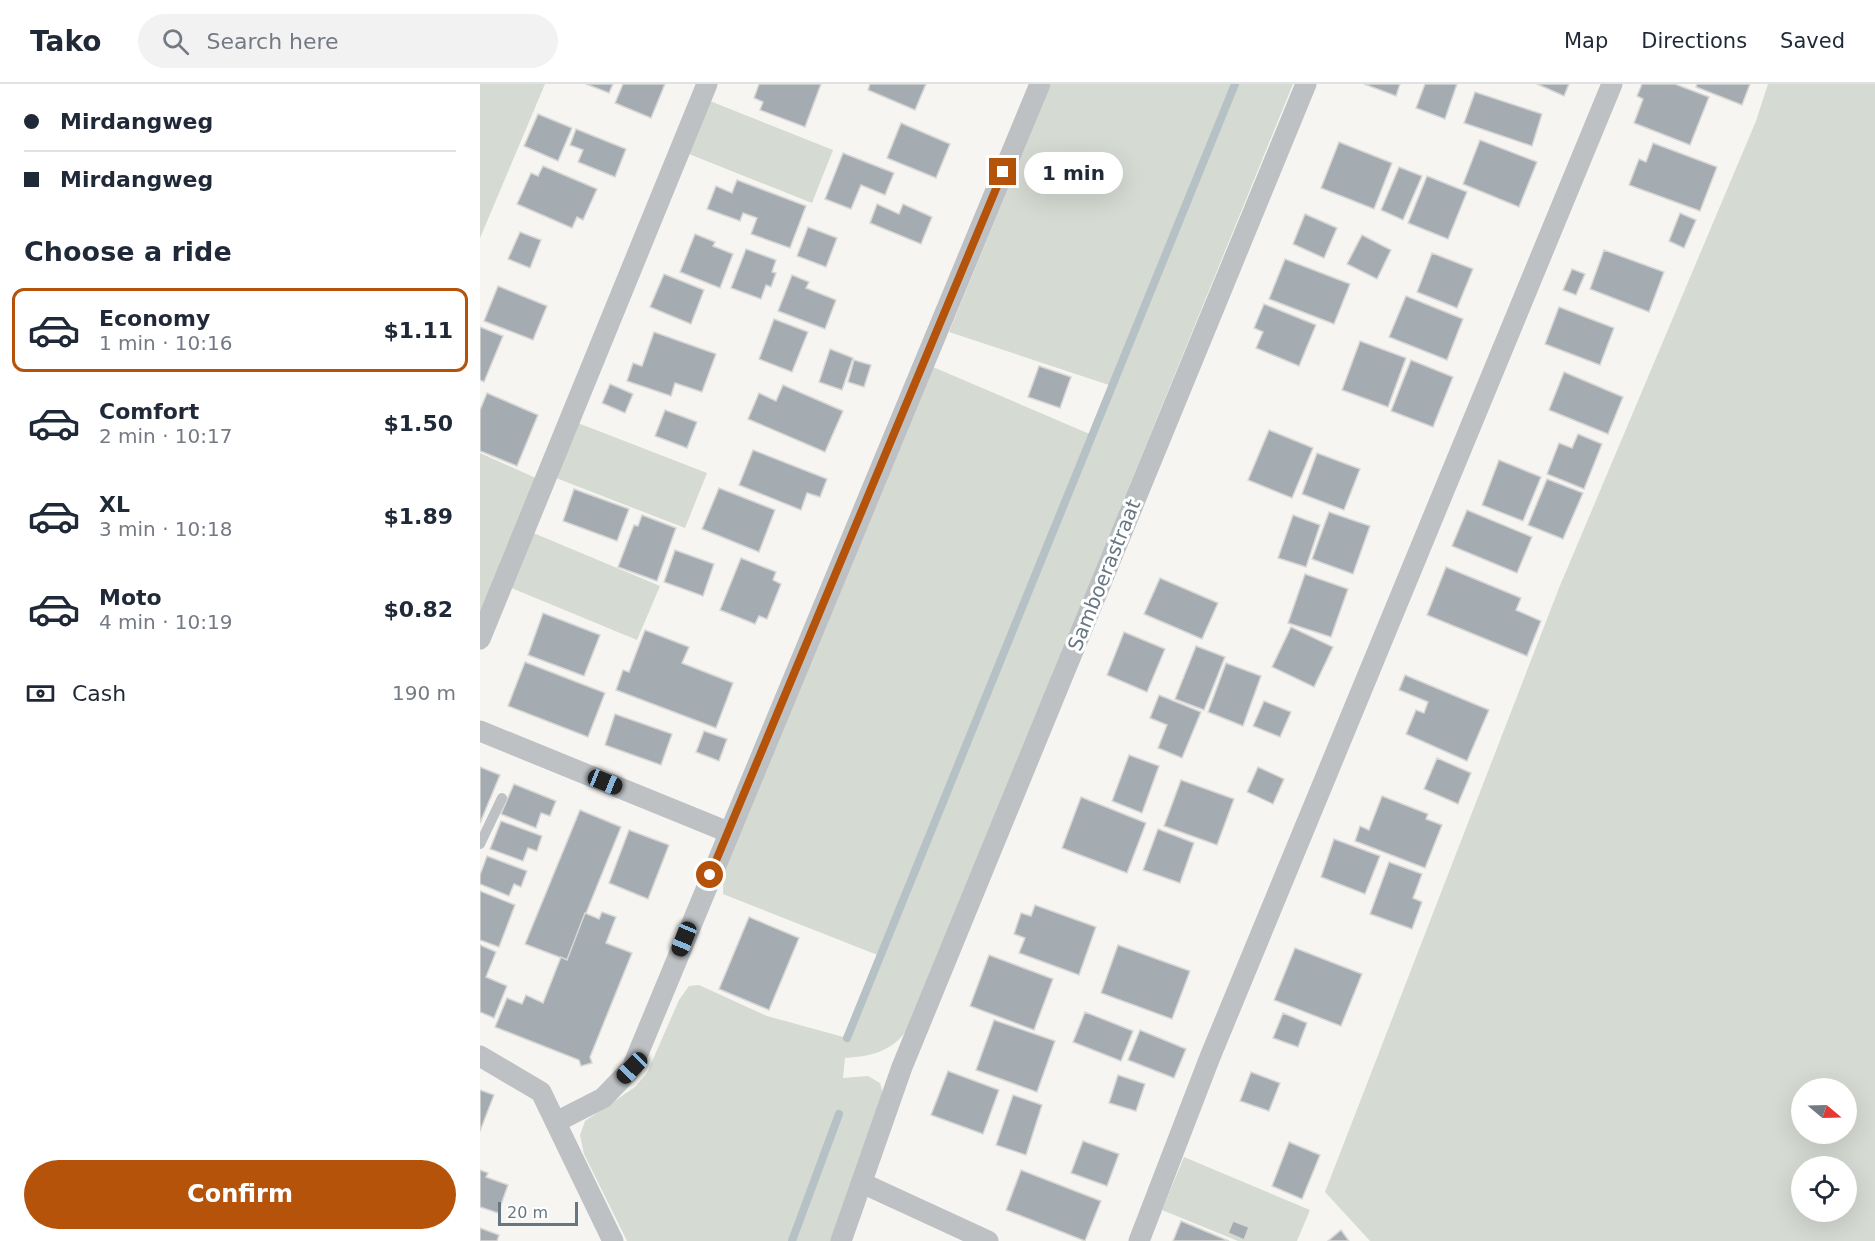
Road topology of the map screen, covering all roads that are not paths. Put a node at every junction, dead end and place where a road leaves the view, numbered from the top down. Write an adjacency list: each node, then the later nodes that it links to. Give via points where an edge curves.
1 (707, 84): 5 (street)
2 (1040, 84): 8 (street)
3 (1306, 84): 12 (street, Samboerastraat, via 902,1067)
4 (1612, 84): 16 (street, via 1210,1057)
5 (480, 639)
6 (480, 731): 8 (street)
7 (502, 798): 9 (lane)
8 (728, 832): 11 (street, via 632,1068 603,1098)
9 (480, 844)
10 (480, 1056): 11 (street, via 541,1092)
11 (556, 1122): 13 (street)
12 (862, 1183): 14 (street, Samboerastraat); 15 (street)
13 (613, 1241)
14 (841, 1241)
15 (988, 1241)
16 (1139, 1241)

